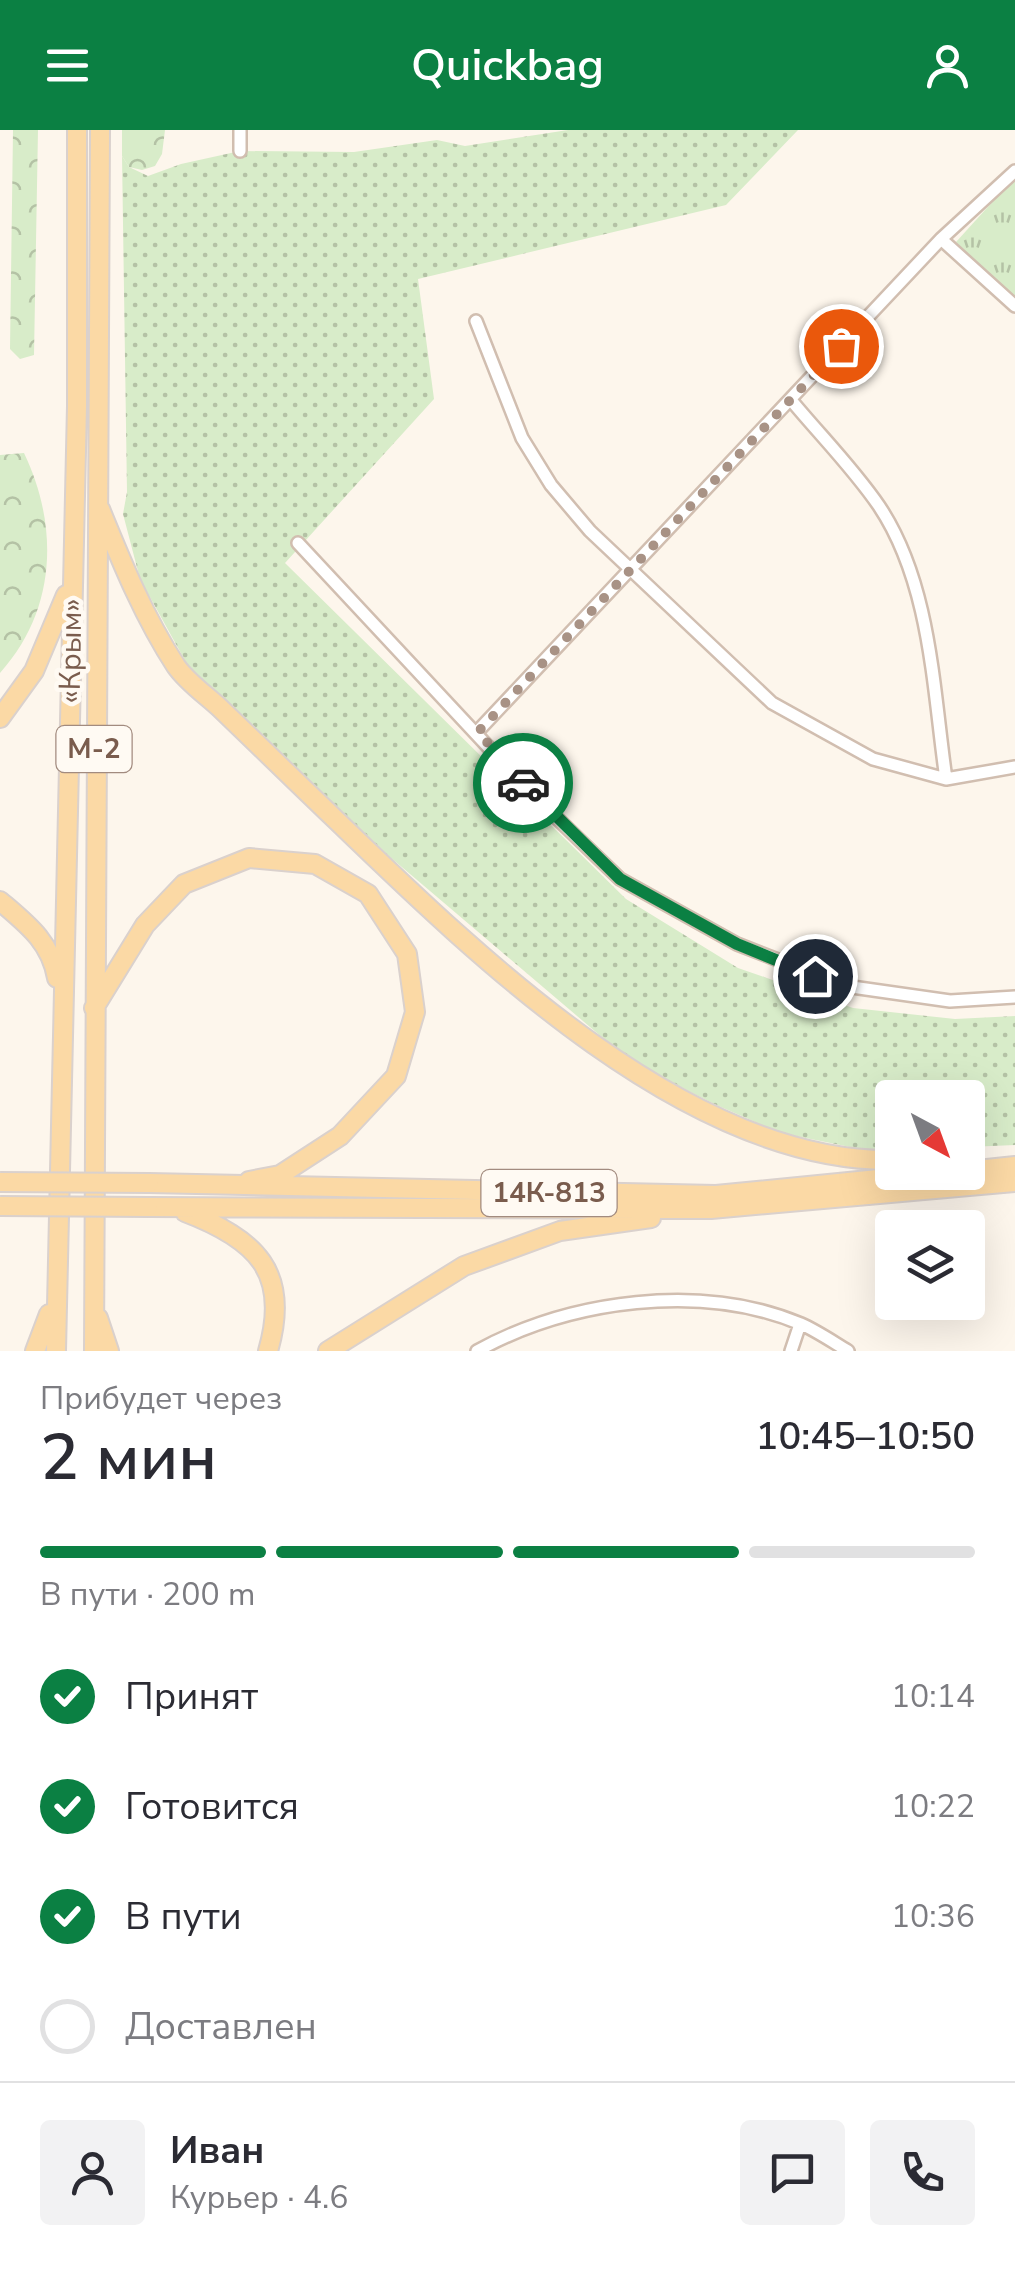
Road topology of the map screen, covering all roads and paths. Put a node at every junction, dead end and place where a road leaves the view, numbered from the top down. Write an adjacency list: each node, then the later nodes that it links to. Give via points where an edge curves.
1 (78, 130): 13 (main road, «Крым» / М-2)
2 (100, 130): 10 (main road, «Крым» / М-2)
3 (240, 130): 4 (street)
4 (240, 151)
5 (1015, 171): 6 (street)
6 (942, 239): 7 (street); 9 (street)
7 (1015, 306)
8 (476, 321): 12 (street, via 522,438 551,485)
9 (791, 400): 12 (street); 17 (street, via 853,472 902,548 918,600)
10 (95, 498): 20 (main road, «Крым» / М-2); 22 (main road, via 134,592 178,669 533,996 624,1069 710,1114 780,1142)
11 (298, 543): 15 (street)
12 (630, 567): 15 (street); 17 (street, via 772,702 873,759)
13 (73, 576): 14 (main road, via 34,671); 21 (main road, «Крым» / М-2)
14 (0, 718)
15 (478, 732): 19 (street, via 620,879 737,944 845,986 950,1001)
16 (1015, 767): 17 (street)
17 (946, 779)
18 (0, 901): 21 (main road, via 38,933 54,962)
19 (1015, 997)
20 (94, 1008): 30 (main road, via 145,925 184,884 249,858 315,864 368,894 408,954 415,1012 396,1076 340,1136 280,1175); 35 (main road, «Крым» / М-2)
21 (62, 1013): 34 (main road, «Крым» / М-2)
22 (875, 1157)
23 (985, 1158): 24 (main road)
24 (1015, 1158)
25 (1015, 1166): 26 (main road)
26 (985, 1169)
27 (875, 1179): 30 (main road, 14К-813, via 716,1195)
28 (0, 1182): 30 (main road, 14К-813, bridge)
29 (1015, 1182): 33 (main road, 14К-813)
30 (214, 1188)
31 (0, 1206): 32 (main road, 14К-813, bridge)
32 (176, 1208): 33 (main road, 14К-813); 41 (main road, via 232,1230 270,1270 278,1316)
33 (711, 1209): 42 (main road, via 560,1230 464,1266)
34 (58, 1280): 37 (main road); 38 (main road, «Крым» / М-2)
35 (94, 1304): 39 (main road, «Крым» / М-2); 40 (main road)
36 (800, 1324): 43 (street, via 685,1302 620,1304 554,1318); 44 (street); 45 (street)
37 (35, 1351)
38 (56, 1351)
39 (94, 1351)
40 (110, 1351)
41 (268, 1351)
42 (328, 1351)
43 (477, 1351)
44 (791, 1351)
45 (848, 1351)

